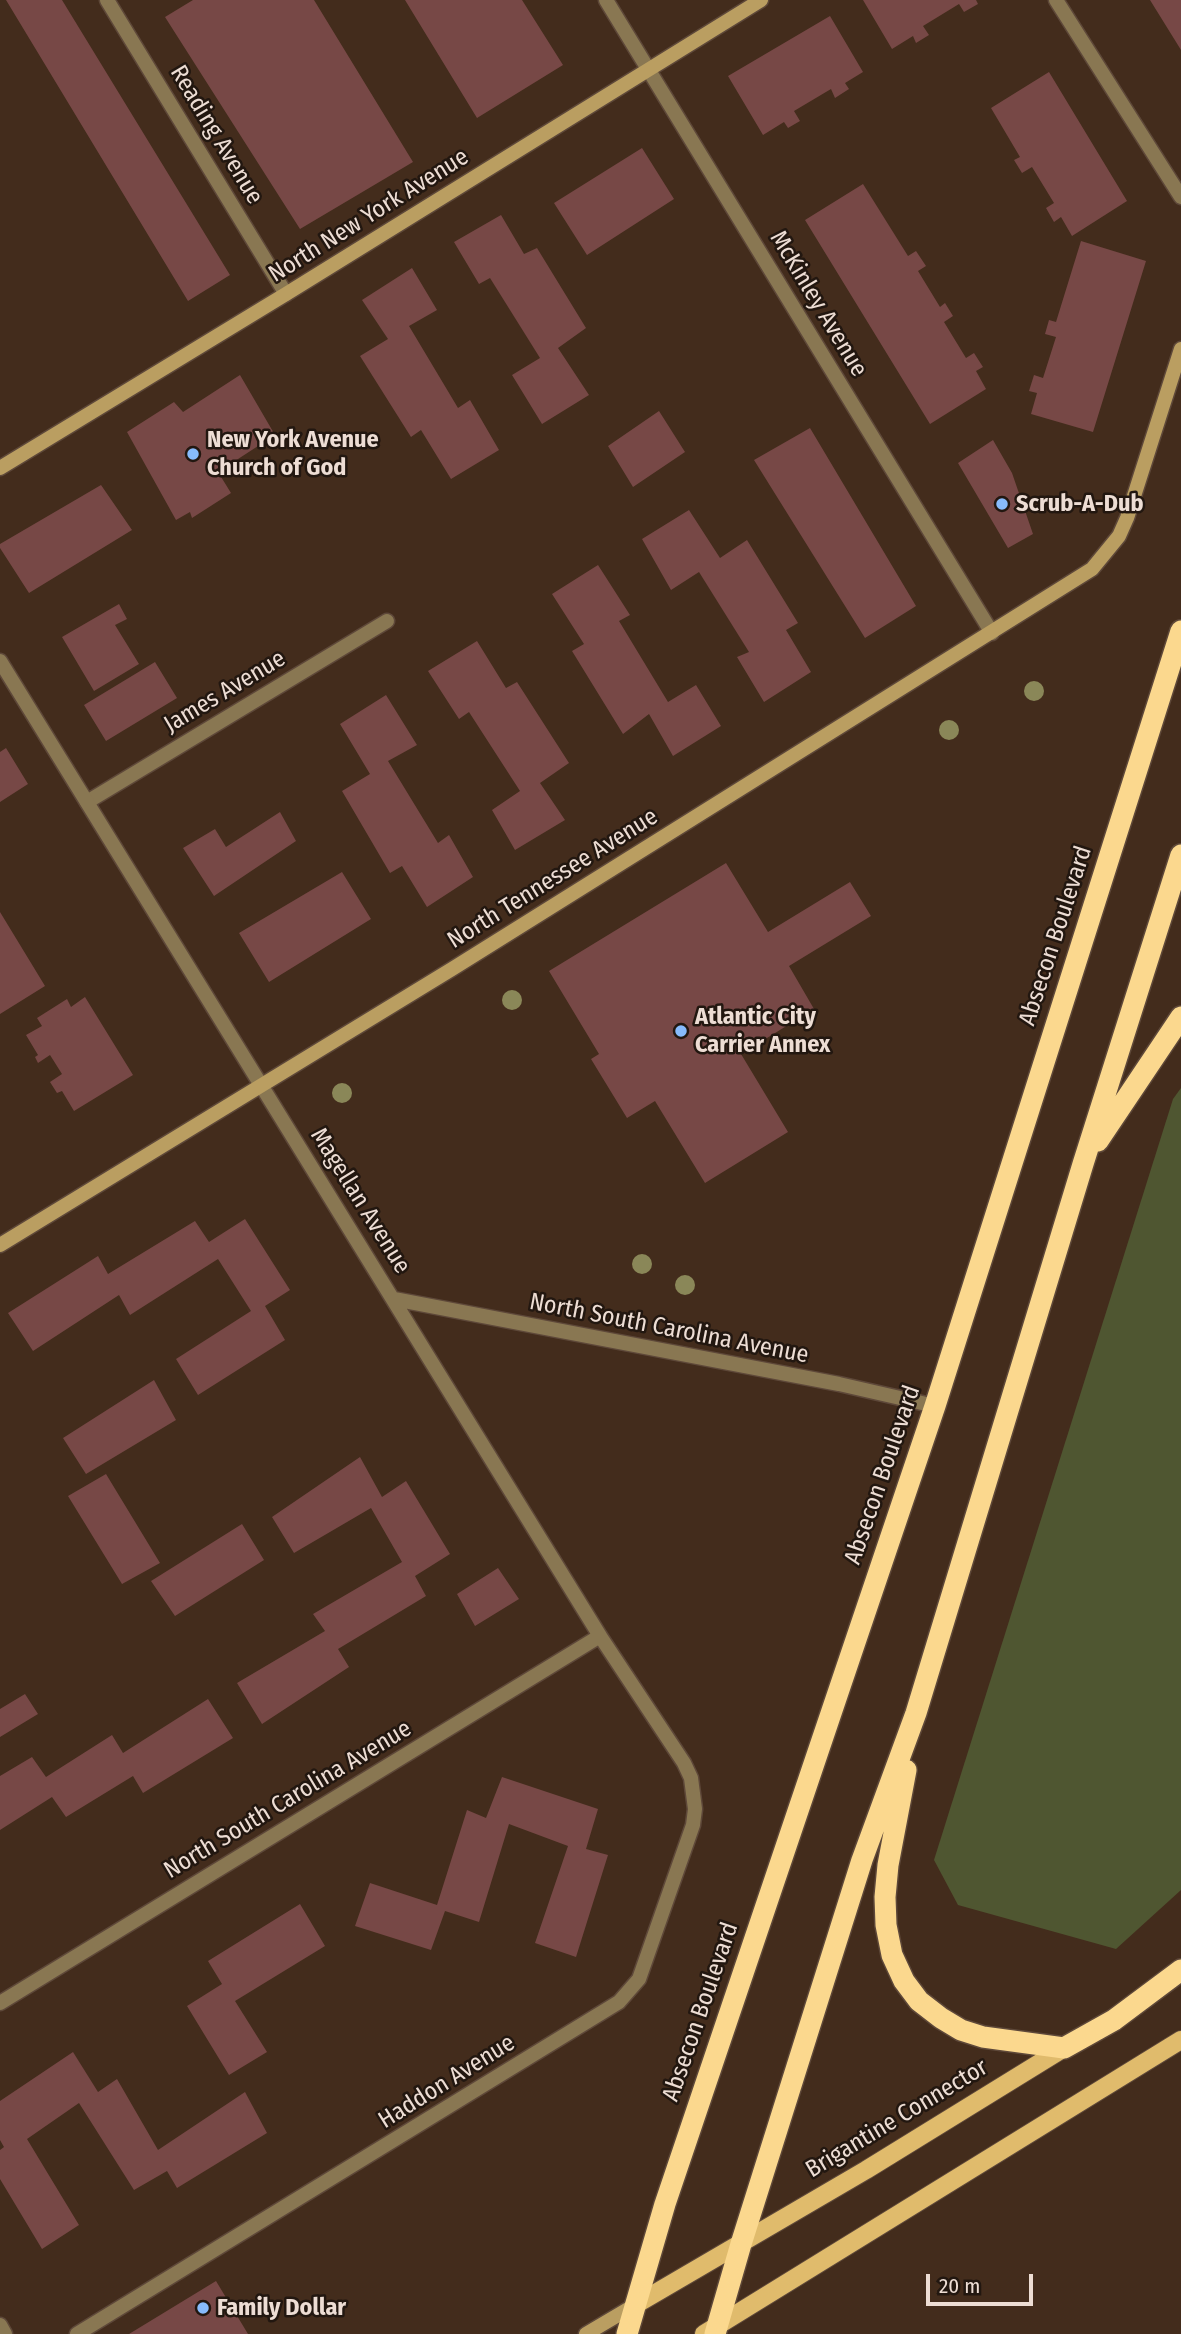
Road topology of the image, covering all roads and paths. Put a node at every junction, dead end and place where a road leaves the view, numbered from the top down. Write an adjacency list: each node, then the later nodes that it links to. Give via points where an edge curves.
1 (107, 0): 7 (street, Reading Avenue)
2 (606, 0): 5 (street, McKinley Avenue)
3 (761, 0): 5 (street, North New York Avenue)
4 (1056, 0): 6 (street)
5 (648, 70): 7 (street, North New York Avenue); 12 (street, McKinley Avenue)
6 (1181, 197)
7 (286, 294): 9 (street, North New York Avenue)
8 (1181, 349): 12 (street, North Tennessee Avenue, via 1119,536 1092,569)
9 (0, 468)
10 (387, 621): 14 (street, James Avenue)
11 (1181, 631): 21 (highway, Absecon Boulevard)
12 (992, 633): 17 (street, North Tennessee Avenue)
13 (0, 661): 14 (street, Magellan Avenue)
14 (87, 802): 17 (street, Magellan Avenue)
15 (1181, 855): 18 (highway)
16 (1181, 1017): 18 (highway)
17 (261, 1084): 19 (street, North Tennessee Avenue); 20 (street, Magellan Avenue)
18 (1083, 1164): 23 (highway)
19 (0, 1245)
20 (394, 1299): 21 (street, North South Carolina Avenue); 22 (street, Magellan Avenue)
21 (934, 1406): 30 (highway, Absecon Boulevard, via 669,2191)
22 (600, 1636): 24 (street, Magellan Avenue); 26 (street, North South Carolina Avenue)
23 (916, 1713): 28 (highway, via 888,1865 886,1925 892,1955 919,2001 961,2030 1003,2042); 29 (highway, via 862,1860)
24 (684, 1763): 34 (street, Haddon Avenue, via 694,1793 693,1825 639,1979 619,2002)
25 (1181, 1970): 28 (highway, Brigantine Connector, via 1114,2020)
26 (0, 2003)
27 (1181, 2040): 32 (main road)
28 (1064, 2048): 29 (main road, Brigantine Connector)
29 (741, 2244): 30 (main road, Brigantine Connector); 32 (highway)
30 (635, 2305): 35 (street); 36 (highway, Absecon Boulevard)
31 (0, 2325): 33 (street)
32 (712, 2331)
33 (5, 2334)
34 (77, 2334)
35 (586, 2334)
36 (627, 2334)

